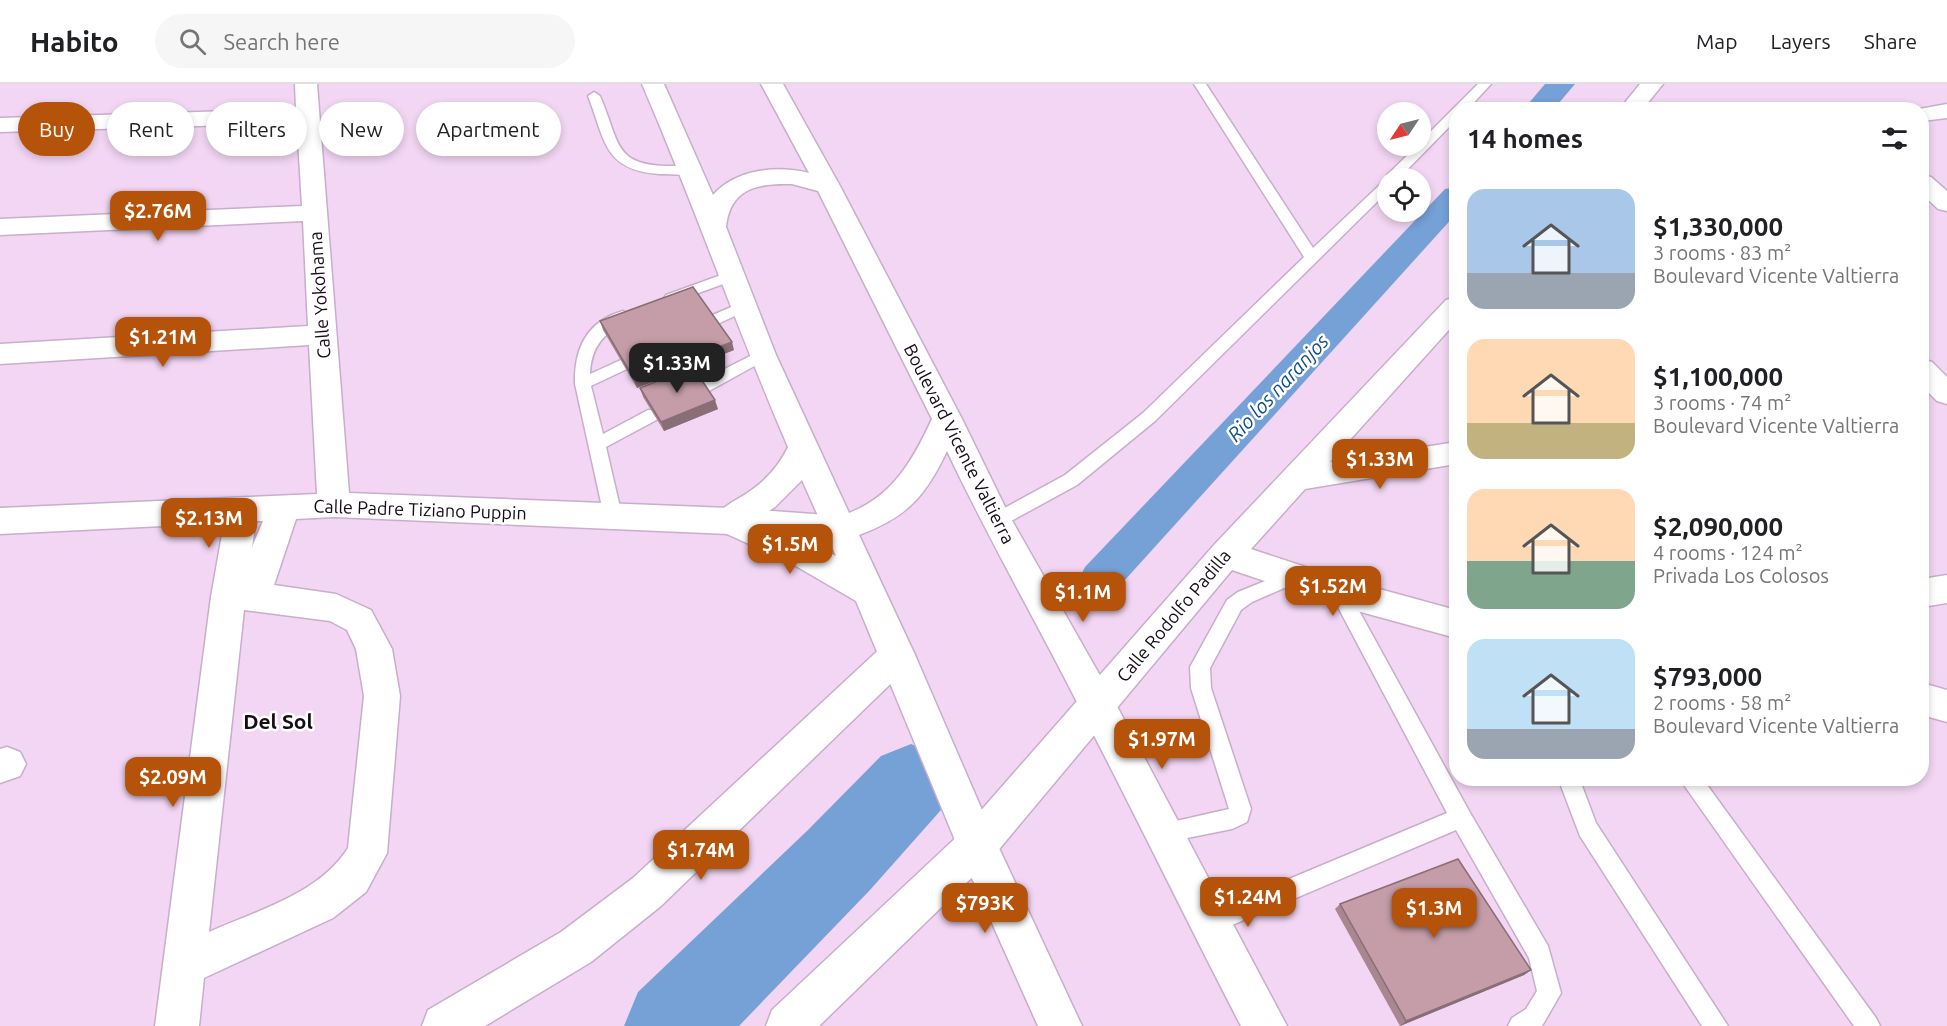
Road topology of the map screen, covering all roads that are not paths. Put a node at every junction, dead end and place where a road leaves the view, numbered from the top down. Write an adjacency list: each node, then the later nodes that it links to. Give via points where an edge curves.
1 (306, 84): 12 (street, Calle Yokohama)
2 (653, 84): 16 (street)
3 (772, 84): 17 (street, Boulevard Vicente Valtierra)
4 (1200, 84): 24 (lane)
5 (1485, 84): 8 (lane)
6 (1652, 84): 9 (street)
7 (594, 96): 16 (lane, via 620,158 649,169)
8 (1468, 102)
9 (1637, 102)
10 (1947, 111): 11 (street)
11 (1929, 113)
12 (308, 116): 14 (street); 21 (street, Calle Yokohama)
13 (1449, 120): 15 (lane)
14 (0, 125)
15 (1402, 168)
16 (691, 170): 23 (street)
17 (828, 186): 23 (street, via 794,177 750,181 731,189 719,201 713,214); 40 (street, Boulevard Vicente Valtierra)
18 (1929, 188): 20 (street)
19 (1377, 194): 24 (lane)
20 (1947, 204)
21 (315, 213): 22 (street); 31 (street, Calle Yokohama)
22 (0, 228)
23 (713, 228): 25 (street)
24 (1313, 259): 51 (lane, via 1113,448 1071,480)
25 (732, 276): 26 (lane); 27 (street)
26 (659, 303)
27 (743, 307): 30 (lane); 33 (street)
28 (638, 310): 36 (lane, via 608,324 592,337 581,364)
29 (1449, 314): 44 (street, Calle Rodolfo Padilla)
30 (713, 321)
31 (323, 335): 32 (street); 45 (street, Calle Yokohama)
32 (0, 354)
33 (762, 355): 37 (lane); 42 (street)
34 (623, 364): 36 (lane)
35 (1929, 376): 38 (street)
36 (583, 384): 41 (lane)
37 (703, 387)
38 (1947, 394)
39 (654, 414): 41 (lane)
40 (947, 419): 51 (street, Boulevard Vicente Valtierra); 52 (street, via 911,487 887,509)
41 (596, 445): 48 (lane)
42 (803, 447): 50 (street, via 794,469 764,498); 52 (street)
43 (1449, 454): 44 (street)
44 (1296, 479): 53 (street, Calle Rodolfo Padilla)
45 (334, 505): 46 (street, Calle Padre Tiziano Puppin); 48 (street, Calle Padre Tiziano Puppin)
46 (284, 508): 47 (street, Calle Padre Tiziano Puppin); 59 (street, via 265,557)
47 (242, 510): 49 (street, Calle Padre Tiziano Puppin); 59 (street)
48 (613, 516): 50 (street, Calle Padre Tiziano Puppin)
49 (0, 521)
50 (729, 521): 52 (street, Calle Padre Tiziano Puppin); 56 (street, via 779,540)
51 (996, 521): 63 (street, Boulevard Vicente Valtierra)
52 (841, 529): 56 (street)
53 (1226, 554): 54 (street); 63 (street, Calle Rodolfo Padilla)
54 (1292, 577): 57 (street); 68 (lane, via 1234,605 1200,667 1201,688 1239,815)
55 (1947, 589): 58 (street)
56 (869, 592): 61 (street)
57 (1339, 592): 60 (street); 67 (lane)
58 (1929, 592)
59 (241, 597): 71 (street); 71 (street, via 336,609 358,620 374,649 382,696 367,853 352,878 318,904)
60 (1449, 622)
61 (897, 655): 69 (street); 73 (street, via 647,892 576,947)
62 (1929, 701): 64 (street)
63 (1098, 705): 68 (street, Boulevard Vicente Valtierra); 69 (street, Calle Rodolfo Padilla)
64 (1947, 706)
65 (1571, 786): 78 (lane, via 1588,829)
66 (1695, 786): 79 (lane)
67 (1461, 818): 70 (lane); 77 (lane, via 1540,954 1549,993 1534,1017)
68 (1162, 833): 70 (street, Boulevard Vicente Valtierra)
69 (977, 845): 74 (street, Calle Rodolfo Padilla); 75 (street)
70 (1211, 923): 76 (street, Boulevard Vicente Valtierra)
71 (183, 966): 72 (street)
72 (177, 1026)
73 (444, 1026)
74 (788, 1026)
75 (1060, 1026)
76 (1265, 1026)
77 (1520, 1026)
78 (1716, 1026)
79 (1868, 1026)

